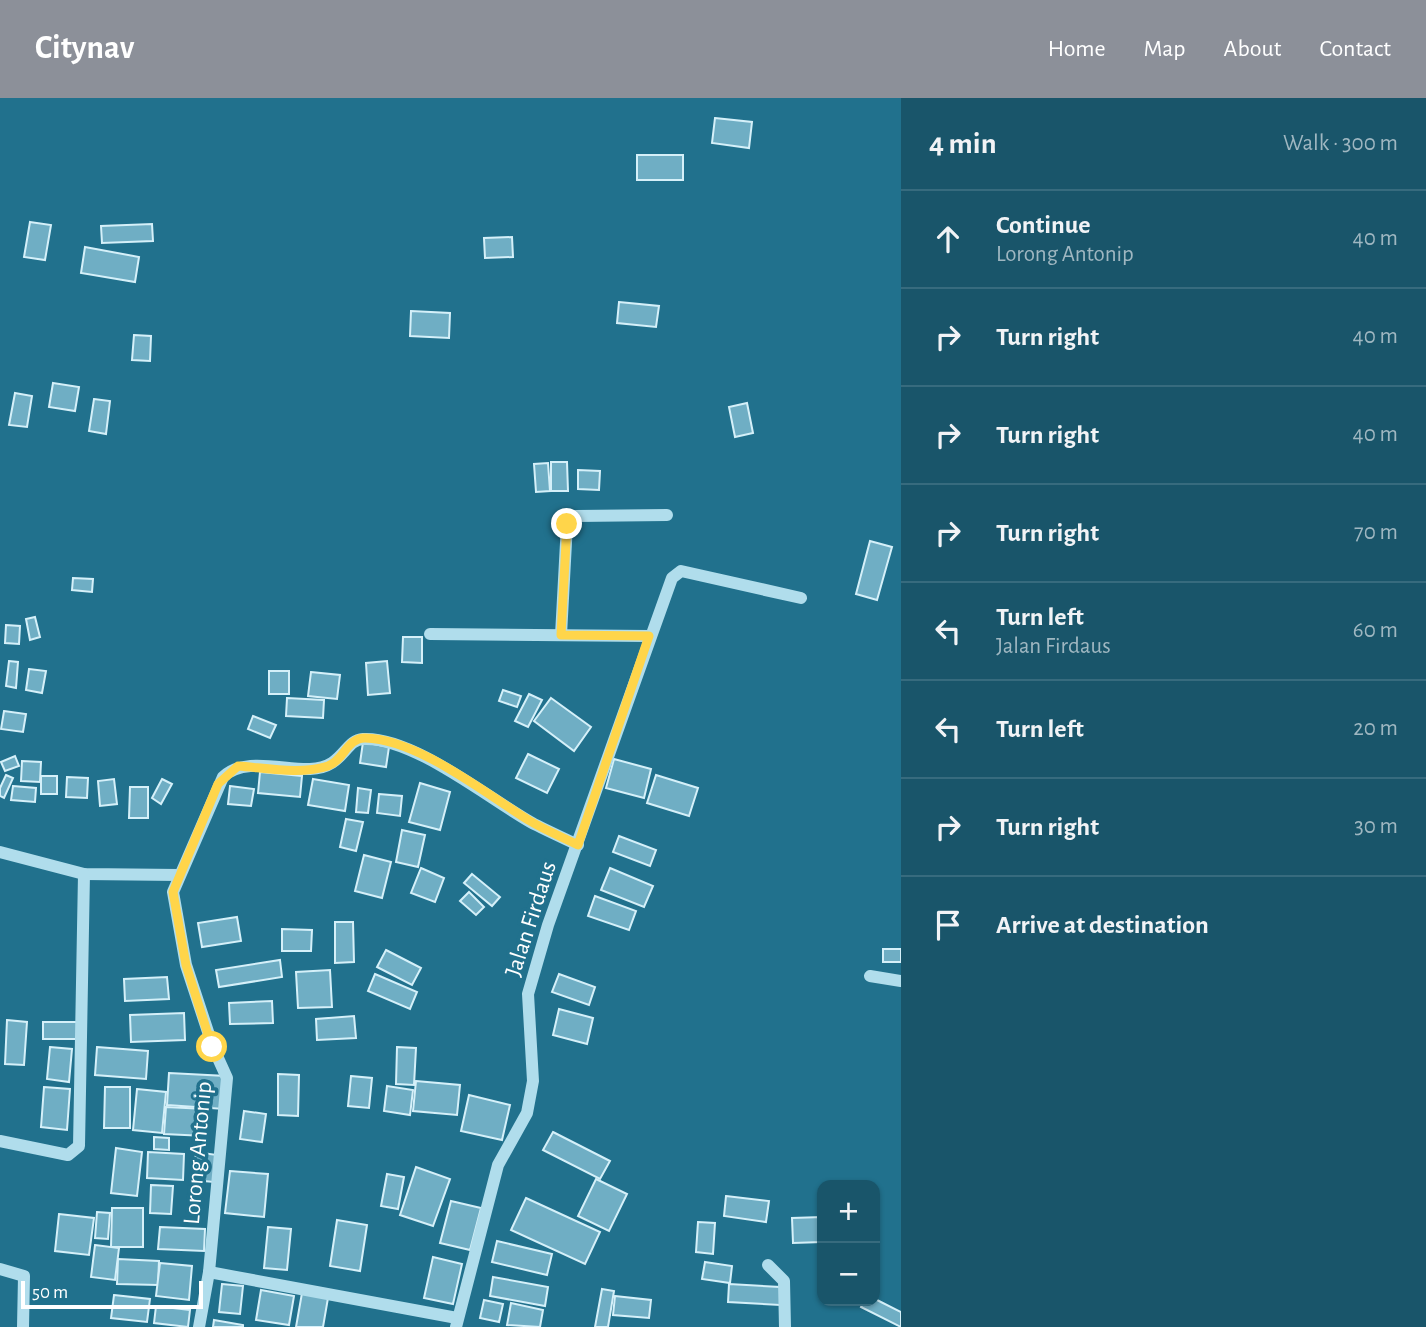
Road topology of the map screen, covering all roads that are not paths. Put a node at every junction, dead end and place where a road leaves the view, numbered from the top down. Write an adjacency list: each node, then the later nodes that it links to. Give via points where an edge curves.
1 (667, 515): 4 (street, via 576,516 567,524)
2 (802, 598): 5 (street, Jalan Firdaus, via 681,571 672,578)
3 (430, 634): 4 (street)
4 (561, 635): 5 (street)
5 (649, 636): 6 (street, Jalan Firdaus)
6 (578, 845): 9 (street, via 406,748 364,738 322,767 238,766 230,770 218,784); 16 (street, Jalan Firdaus, via 528,994 533,1081 527,1113 498,1165)
7 (0, 852): 8 (street)
8 (84, 874): 9 (street); 12 (street, via 79,1146 68,1155)
9 (179, 875): 15 (street, Lorong Antonip, via 174,906 186,965 212,1047 228,1077)
10 (870, 976): 11 (street)
11 (901, 981)
12 (0, 1141)
13 (768, 1265): 19 (street, via 784,1281)
14 (0, 1269): 17 (street, via 24,1276)
15 (209, 1272): 16 (street); 18 (street, Lorong Antonip)
16 (456, 1323)
17 (23, 1327)
18 (199, 1327)
19 (785, 1327)

